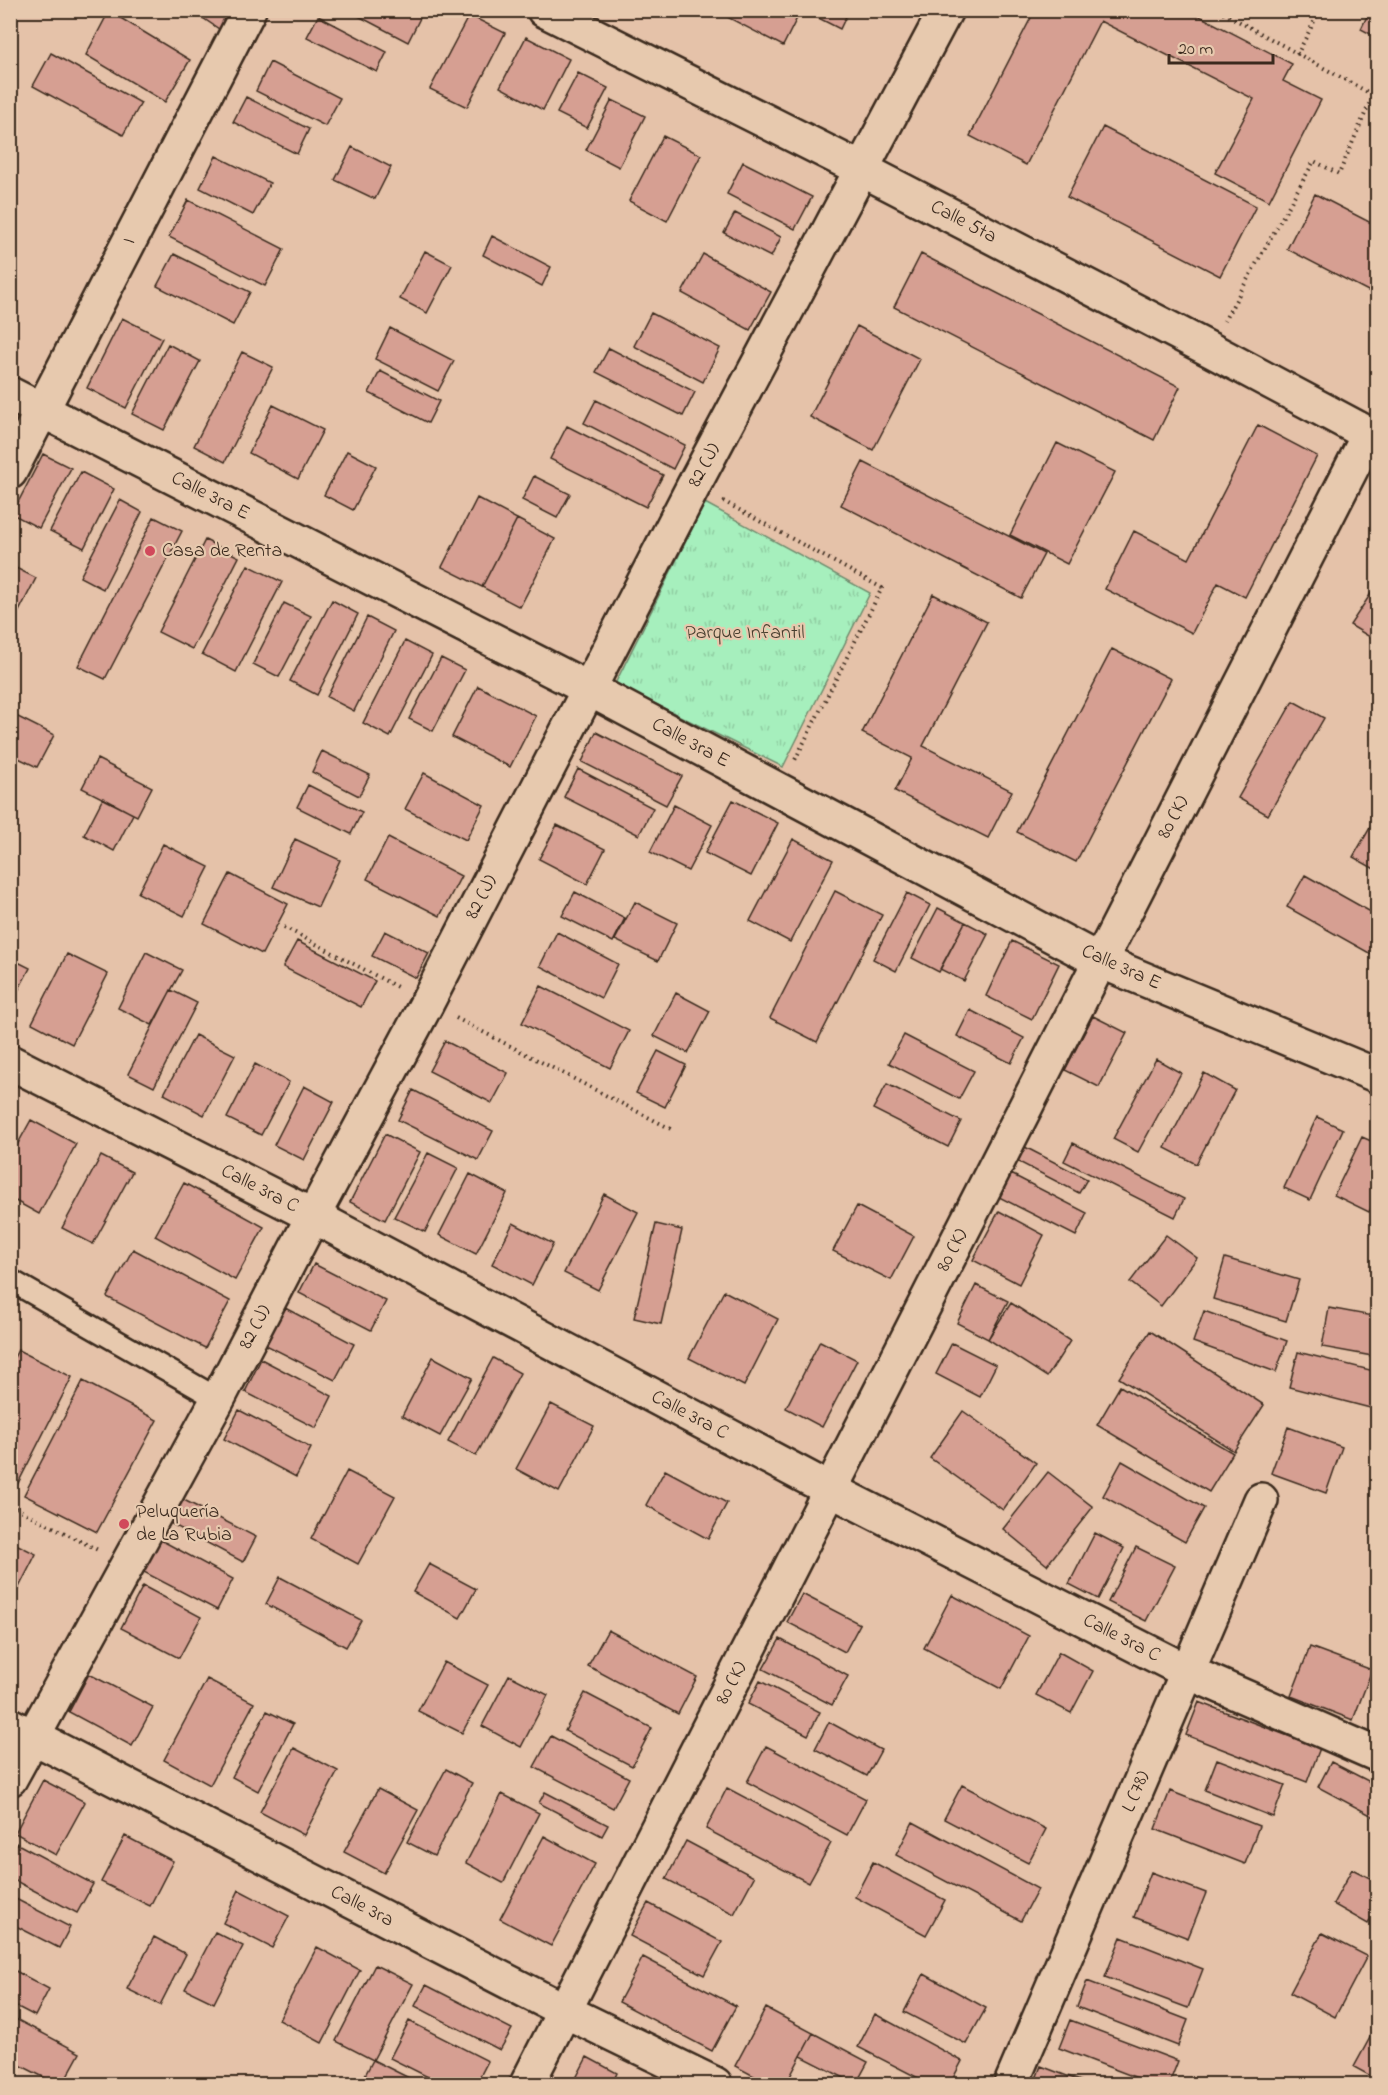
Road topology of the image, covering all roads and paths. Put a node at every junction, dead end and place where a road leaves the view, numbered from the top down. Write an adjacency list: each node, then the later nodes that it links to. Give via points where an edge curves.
1 (249, 10): 10 (street, I)
2 (544, 10): 7 (street, Calle 5ta)
3 (946, 10): 7 (street, 82 (J))
4 (1218, 10): 6 (path)
5 (1320, 10): 6 (path)
6 (1297, 55): 8 (path, via 1372,95 1339,174 1314,161)
7 (863, 170): 8 (street, Calle 5ta); 13 (street, 82 (J))
8 (1209, 349): 11 (street, Calle 5ta)
9 (10, 394): 10 (street, Calle 3ra E)
10 (43, 410): 12 (street, I); 14 (street, Calle 3ra E)
11 (1375, 430): 17 (street, 80 (K))
12 (10, 472)
13 (694, 485): 14 (street, 82 (J)); 15 (path, via 882,588)
14 (589, 689): 15 (street, Calle 3ra E); 18 (street, 82 (J))
15 (780, 790): 17 (street, Calle 3ra E)
16 (284, 927): 18 (path)
17 (1100, 961): 20 (street, Calle 3ra E); 25 (street, 80 (K))
18 (427, 1003): 21 (path); 22 (street, 82 (J))
19 (10, 1062): 22 (street, Calle 3ra C)
20 (1377, 1076)
21 (671, 1129)
22 (313, 1216): 24 (street, 82 (J)); 25 (street, Calle 3ra C)
23 (10, 1280): 24 (lane)
24 (218, 1399): 28 (street, 82 (J))
25 (831, 1490): 29 (street, Calle 3ra C); 33 (street, 80 (K))
26 (1261, 1500): 29 (street, L (78))
27 (10, 1504): 28 (path)
28 (127, 1566): 30 (street, 82 (J))
29 (1188, 1672): 31 (street, Calle 3ra C); 36 (street, L (78))
30 (22, 1731): 32 (street, 82 (J)); 33 (street, Calle 3ra)
31 (1377, 1755)
32 (10, 1779)
33 (565, 2011): 34 (street, 80 (K)); 35 (street, Calle 3ra)
34 (527, 2085)
35 (715, 2085)
36 (1011, 2085)

